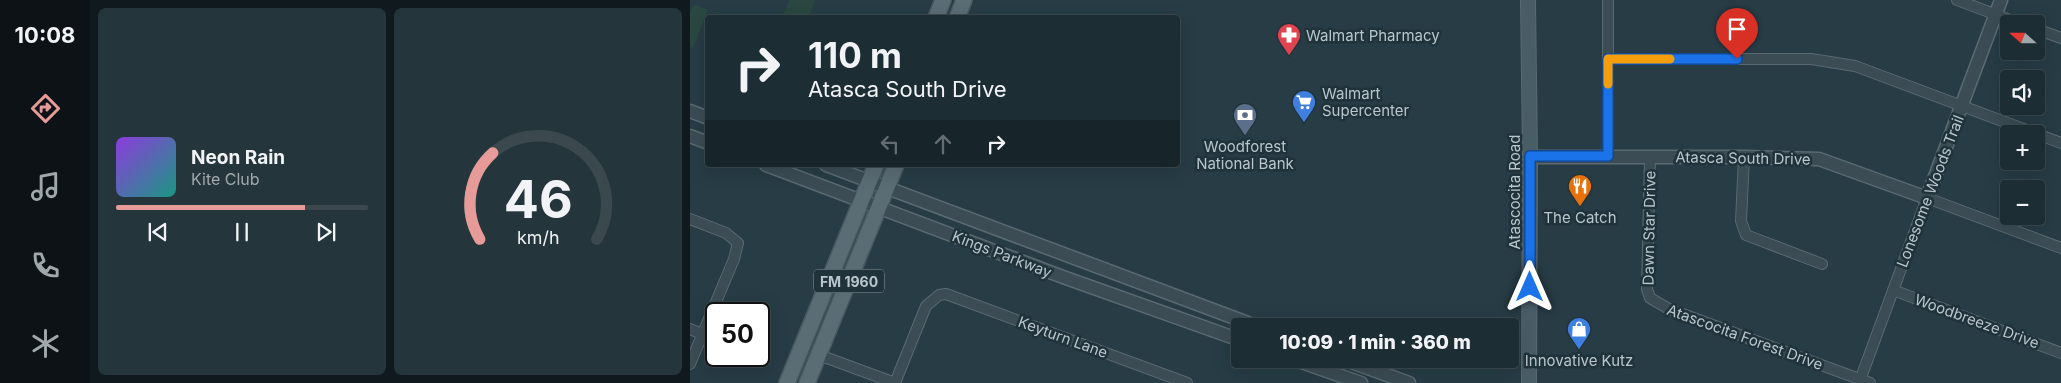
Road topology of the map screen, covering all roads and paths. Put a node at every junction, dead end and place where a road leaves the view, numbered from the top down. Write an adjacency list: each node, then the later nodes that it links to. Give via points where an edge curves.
1 (943, 0): 7 (main road)
2 (964, 0): 8 (main road)
3 (1528, 0): 20 (main road, Atascocita Road)
4 (1608, 0): 13 (street)
5 (1957, 0): 9 (street)
6 (2001, 0): 9 (street, Lonesome Woods Trail)
7 (937, 15)
8 (958, 15)
9 (1996, 15): 10 (street); 14 (street, Lonesome Woods Trail)
10 (2000, 16)
11 (2045, 32): 12 (street)
12 (2061, 38)
13 (1608, 59): 14 (street, via 1828,60 1855,66); 21 (street)
14 (1962, 106): 19 (street); 30 (street, Lonesome Woods Trail)
15 (690, 111): 16 (street)
16 (705, 117)
17 (690, 136): 18 (street)
18 (705, 142)
19 (2061, 142)
20 (1530, 156): 21 (street, Atasca South Drive); 55 (main road, Atascocita Road)
21 (1608, 156): 22 (street, Atasca South Drive)
22 (1650, 157): 23 (street, Atasca South Drive); 37 (street, Dawn Star Drive, via 1647,289)
23 (1744, 157): 30 (street, Atasca South Drive, via 1819,159); 35 (street, via 1741,221 1746,235)
24 (771, 167): 31 (street, Kings Parkway)
25 (831, 167): 28 (street, Kings Parkway)
26 (875, 167): 28 (main road, FM 1960 / FM 1960)
27 (895, 167): 29 (main road, FM 1960 / FM 1960)
28 (869, 182): 29 (street, Kings Parkway); 31 (main road, FM 1960 / FM 1960)
29 (886, 188): 32 (main road, FM 1960 / FM 1960); 38 (street, Kings Parkway)
30 (1927, 198): 34 (street, Atasca South Drive); 36 (street, Lonesome Woods Trail)
31 (862, 201): 32 (street, Kings Parkway); 50 (main road, FM 1960 / FM 1960)
32 (879, 208): 41 (street, Kings Parkway); 43 (main road, FM 1960 / FM 1960)
33 (690, 219): 40 (street, via 726,233 738,242)
34 (2061, 248)
35 (1822, 264)
36 (1893, 290): 42 (street, Woodbreeze Drive); 48 (street, Lonesome Woods Trail)
37 (1650, 298): 48 (street, Atascocita Forest Drive, via 1669,309)
38 (1235, 318)
39 (690, 330): 40 (street)
40 (702, 334): 44 (street)
41 (1231, 337)
42 (2061, 353)
43 (819, 355): 51 (main road, FM 1960 / FM 1960); 52 (street)
44 (690, 364)
45 (1316, 368): 49 (street)
46 (1350, 368): 49 (street)
47 (1367, 368): 54 (street)
48 (1859, 381): 56 (street, Atascocita Forest Drive)
49 (1353, 382)
50 (787, 383)
51 (807, 383)
52 (895, 383): 53 (street, Keyturn Lane, via 926,306 939,295 946,294)
53 (1187, 383)
54 (1409, 383)
55 (1529, 383)
56 (1870, 383)

